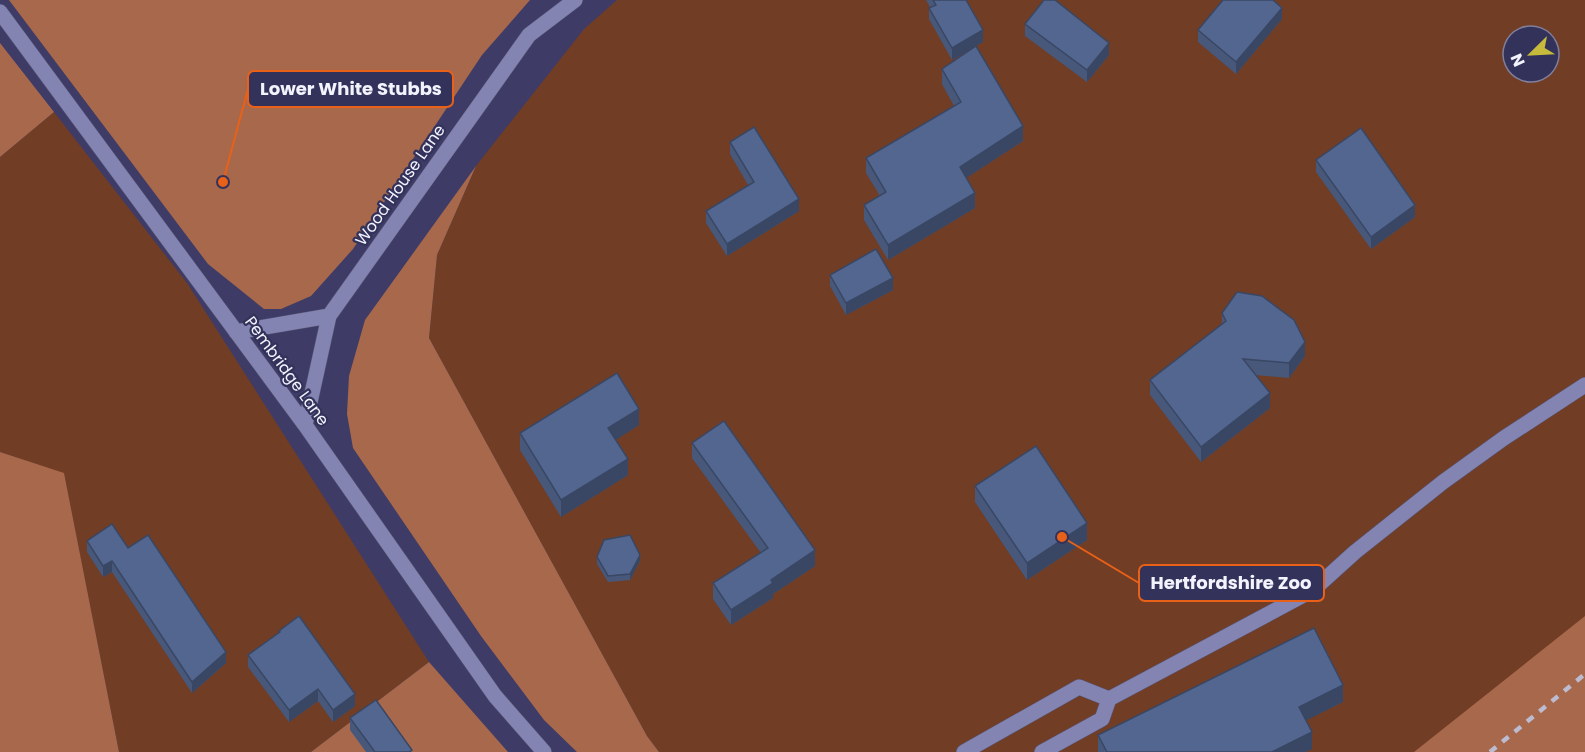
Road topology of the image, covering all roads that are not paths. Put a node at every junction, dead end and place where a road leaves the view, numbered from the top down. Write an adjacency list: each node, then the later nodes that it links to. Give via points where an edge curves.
1 (575, 0): 3 (street, Wood House Lane, via 529,35)
2 (0, 12): 4 (street, Pembridge Lane)
3 (329, 316): 4 (street); 6 (street, Wood House Lane)
4 (236, 332): 6 (street, Pembridge Lane)
5 (1585, 385): 7 (street, via 1443,482 1313,590)
6 (305, 425): 8 (street, Pembridge Lane, via 495,696)
7 (1109, 699): 9 (street, via 1079,687); 10 (street, via 1102,719)
8 (544, 752)
9 (964, 752)
10 (1042, 752)

